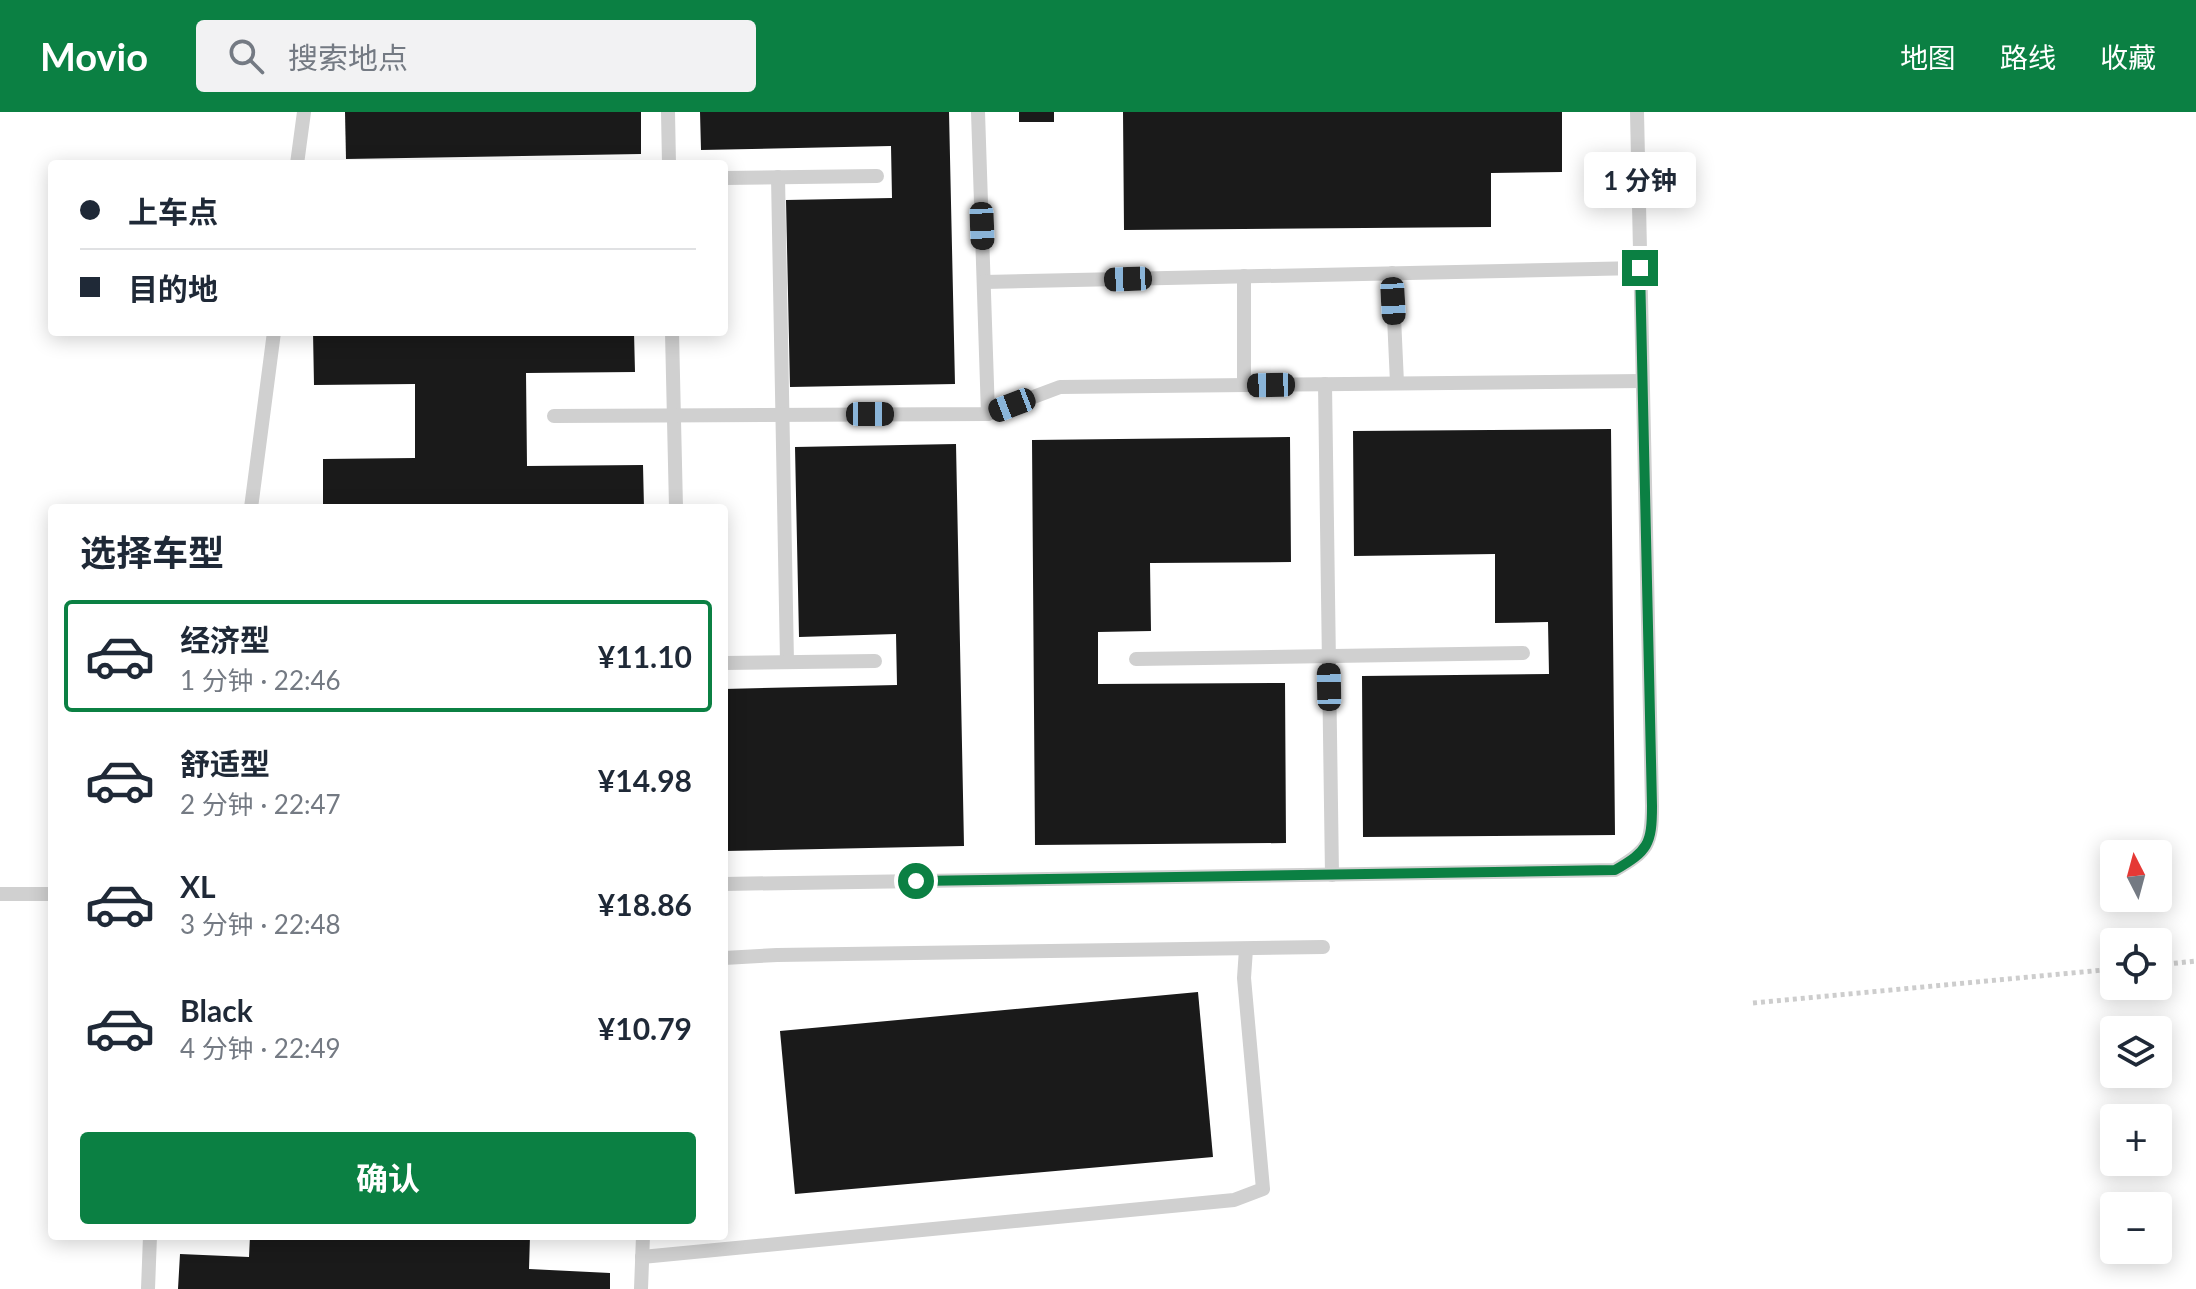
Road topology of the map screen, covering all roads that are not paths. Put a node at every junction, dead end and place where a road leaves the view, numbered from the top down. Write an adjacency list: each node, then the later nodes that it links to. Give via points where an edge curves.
1 (304, 112): 5 (lane)
2 (668, 112): 6 (lane)
3 (978, 112): 13 (lane)
4 (1637, 112): 10 (lane)
5 (298, 160)
6 (669, 160)
7 (877, 176): 8 (lane)
8 (778, 177): 9 (lane); 22 (lane)
9 (728, 178)
10 (1640, 268): 11 (lane); 16 (lane)
11 (1392, 273): 12 (lane); 17 (lane)
12 (1244, 276): 13 (lane); 19 (lane)
13 (984, 282): 20 (lane)
14 (273, 336): 24 (lane)
15 (672, 336): 21 (lane)
16 (1642, 381): 17 (lane); 32 (lane, via 1652,827 1641,855 1615,870)
17 (1397, 383): 18 (lane)
18 (1325, 384): 19 (lane); 27 (lane)
19 (1244, 385): 20 (lane, via 1060,387)
20 (988, 414): 22 (lane)
21 (674, 415): 22 (lane); 23 (lane); 25 (lane)
22 (782, 415): 30 (lane)
23 (554, 416)
24 (252, 504)
25 (676, 504)
26 (1523, 653): 27 (lane)
27 (1328, 656): 28 (lane); 32 (lane)
28 (1136, 659)
29 (875, 661): 30 (lane)
30 (787, 662): 31 (lane)
31 (728, 663)
32 (1332, 875): 33 (lane)
33 (728, 884)
34 (0, 894): 35 (lane)
35 (48, 894)
36 (1323, 947): 37 (lane)
37 (1246, 949): 38 (lane); 41 (lane, via 1244,978 1263,1189 1234,1200)
38 (728, 958)
39 (150, 1240): 42 (lane)
40 (643, 1240): 41 (lane)
41 (642, 1257): 43 (lane)
42 (148, 1289)
43 (641, 1289)

